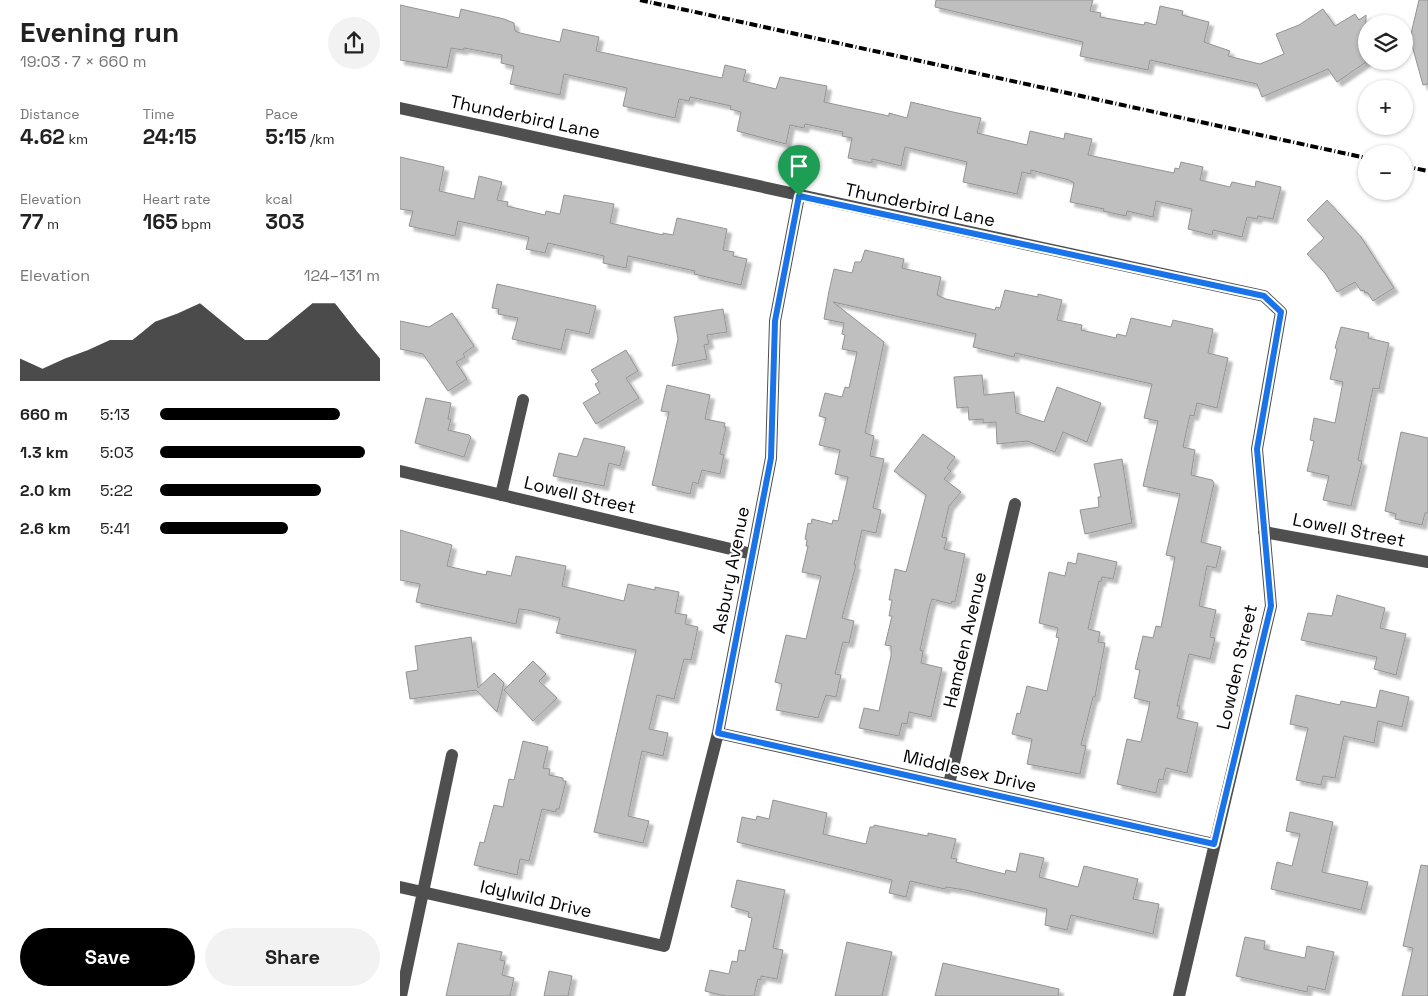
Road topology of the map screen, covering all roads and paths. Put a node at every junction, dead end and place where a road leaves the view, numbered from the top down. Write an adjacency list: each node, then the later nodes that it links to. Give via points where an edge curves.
1 (400, 108): 2 (street, Thunderbird Lane)
2 (799, 196): 3 (street, Thunderbird Lane, via 1264,296); 9 (street, Asbury Avenue, via 775,321 771,458)
3 (1281, 312): 8 (street, Lowden Street, via 1257,449)
4 (523, 400): 6 (street)
5 (400, 471): 6 (street, Lowell Street)
6 (501, 495): 9 (street, Lowell Street)
7 (1016, 504): 13 (street, Hamden Avenue)
8 (1264, 532): 10 (street, Lowell Street); 14 (street, Lowden Street, via 1271,606)
9 (752, 554): 11 (street, Asbury Avenue)
10 (1428, 562)
11 (718, 733): 13 (street, Middlesex Drive); 17 (street, Asbury Avenue)
12 (452, 755): 16 (street)
13 (950, 784): 14 (street, Middlesex Drive)
14 (1214, 844): 19 (street, Lowden Street)
15 (400, 887): 16 (street, Idylwild Drive)
16 (423, 892): 17 (street, Idylwild Drive); 18 (street)
17 (664, 946)
18 (401, 996)
19 (1179, 996)

